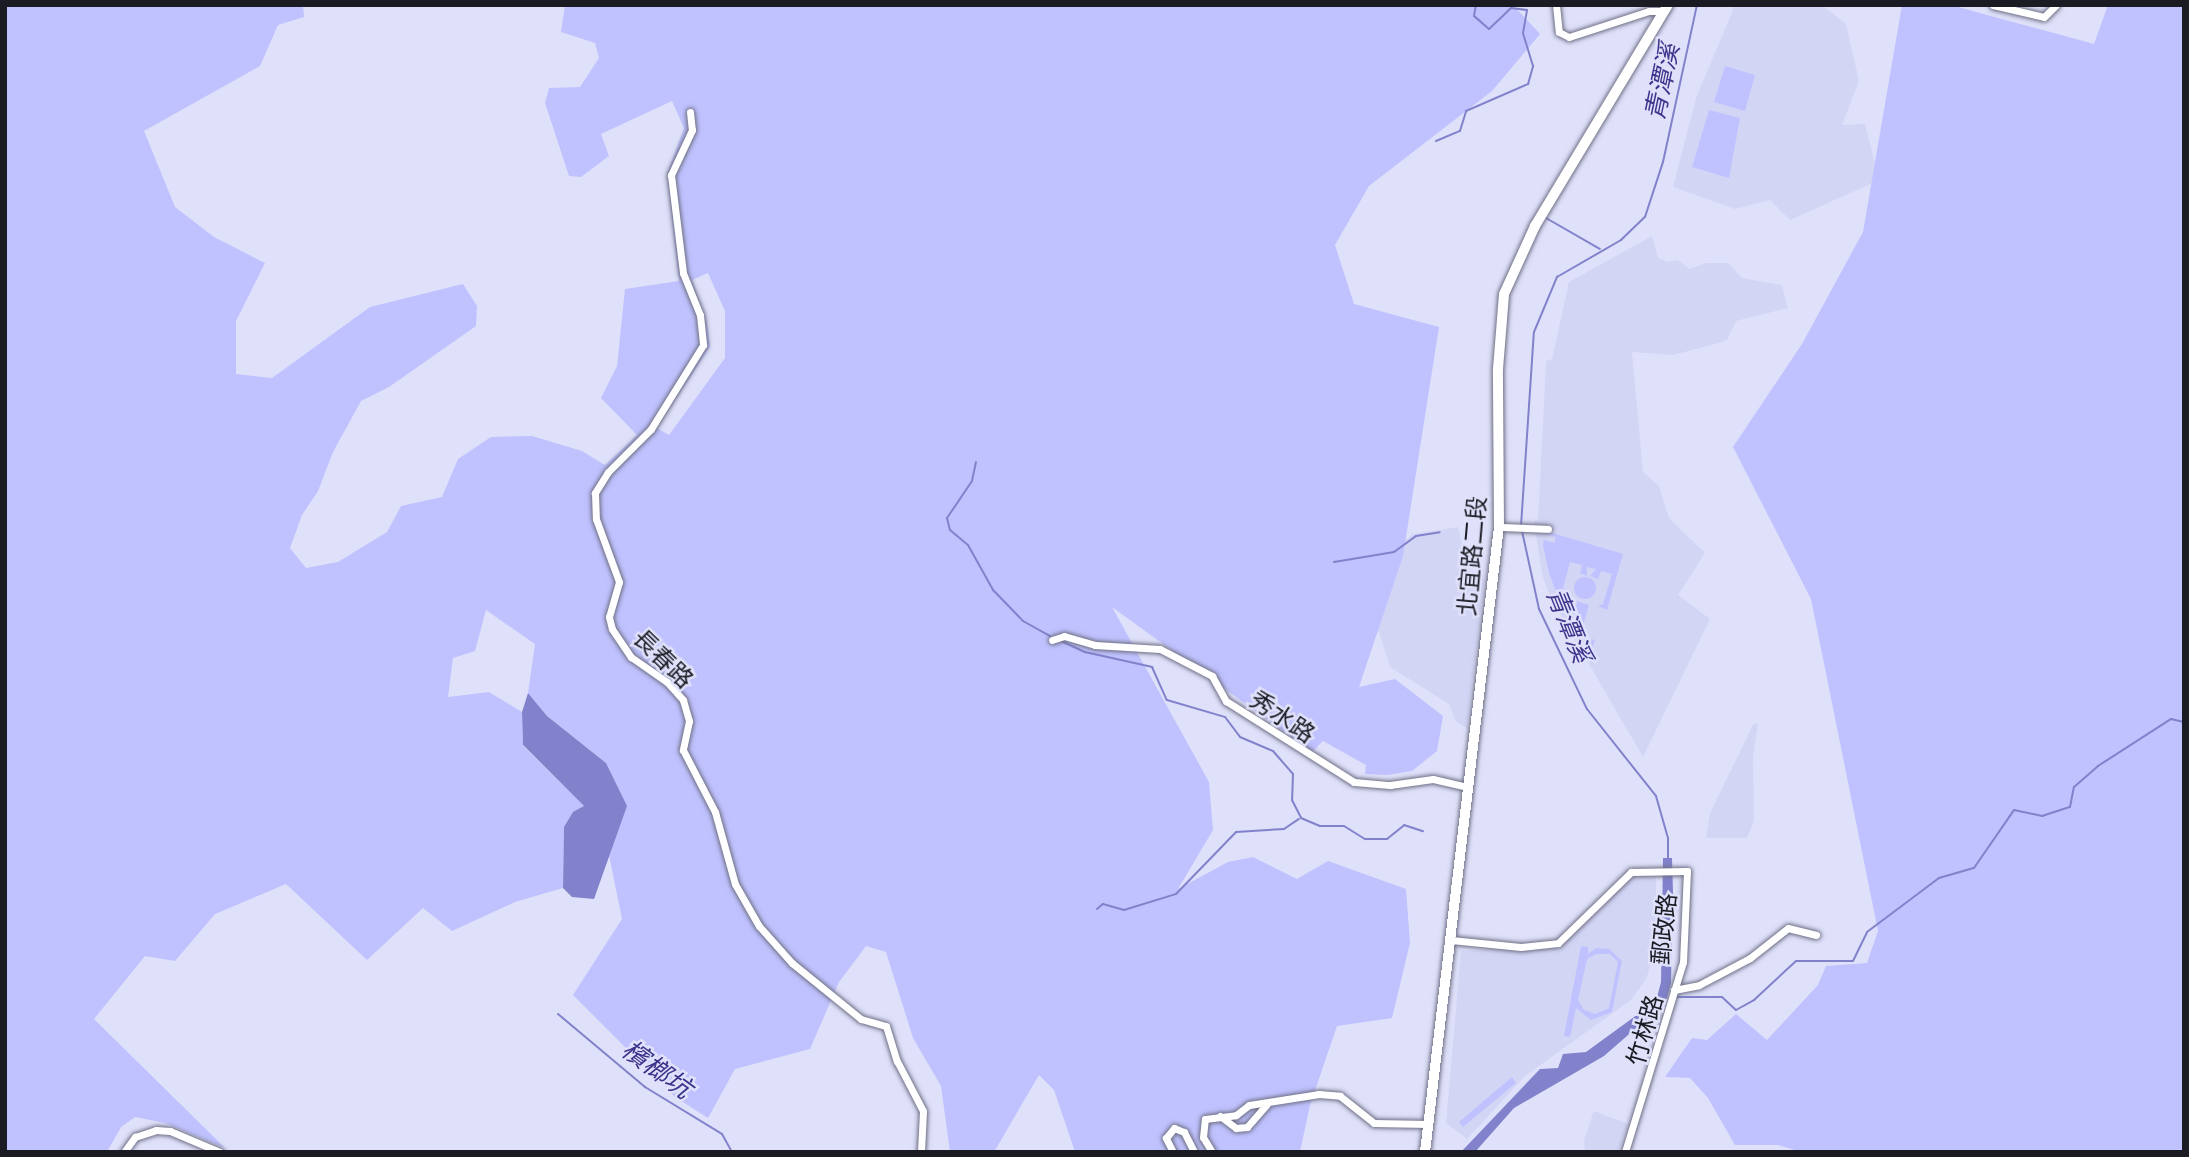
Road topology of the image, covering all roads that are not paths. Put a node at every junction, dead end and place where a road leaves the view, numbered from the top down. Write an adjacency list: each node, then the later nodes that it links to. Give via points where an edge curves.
1 (1556, 5): 4 (street, via 1559,32 1569,37)
2 (1993, 5): 3 (street, via 2045,17)
3 (2056, 5)
4 (1666, 8): 6 (main road, 北宜路二段, via 1508,279 1499,335)
5 (690, 112): 20 (street, 長春路, via 692,130 671,175 683,273 699,315 703,345 651,429 608,472 596,493 596,519 619,582 609,617 631,657 667,682 683,700 690,720 683,750 715,812 735,884 759,926 792,963 860,1019 886,1026 897,1061 923,1111)
6 (1503, 528): 7 (street); 11 (main road, 北宜路二段)
7 (1536, 529): 8 (street); 9 (street)
8 (1548, 529)
9 (1540, 540)
10 (1052, 640): 11 (street, 秀水路, via 1064,636 1095,645 1160,649 1171,659 1202,670 1220,685 1226,701 1354,782 1390,785 1433,779)
11 (1468, 788): 13 (main road, 北宜路二段)
12 (1816, 935): 14 (street, 竹林路, via 1788,928 1750,958 1699,985)
13 (1451, 940): 14 (street, 郵政路, via 1521,947 1558,943 1619,881 1639,869 1686,871 1683,962); 17 (main road, 北宜路二段)
14 (1674, 990): 25 (street, 竹林路)
15 (1268, 1104): 16 (street, via 1248,1105 1236,1115); 16 (street, via 1247,1128 1236,1128); 17 (street, via 1319,1094 1340,1096 1374,1123)
16 (1219, 1115): 23 (street, via 1205,1119 1202,1125)
17 (1429, 1124): 24 (main road, 北宜路二段)
18 (124, 1152): 19 (street, via 135,1137 156,1130 170,1131)
19 (220, 1152)
20 (921, 1152)
21 (1173, 1152): 22 (street, via 1166,1138 1174,1128 1184,1132)
22 (1194, 1152)
23 (1212, 1152)
24 (1425, 1152)
25 (1625, 1152)

